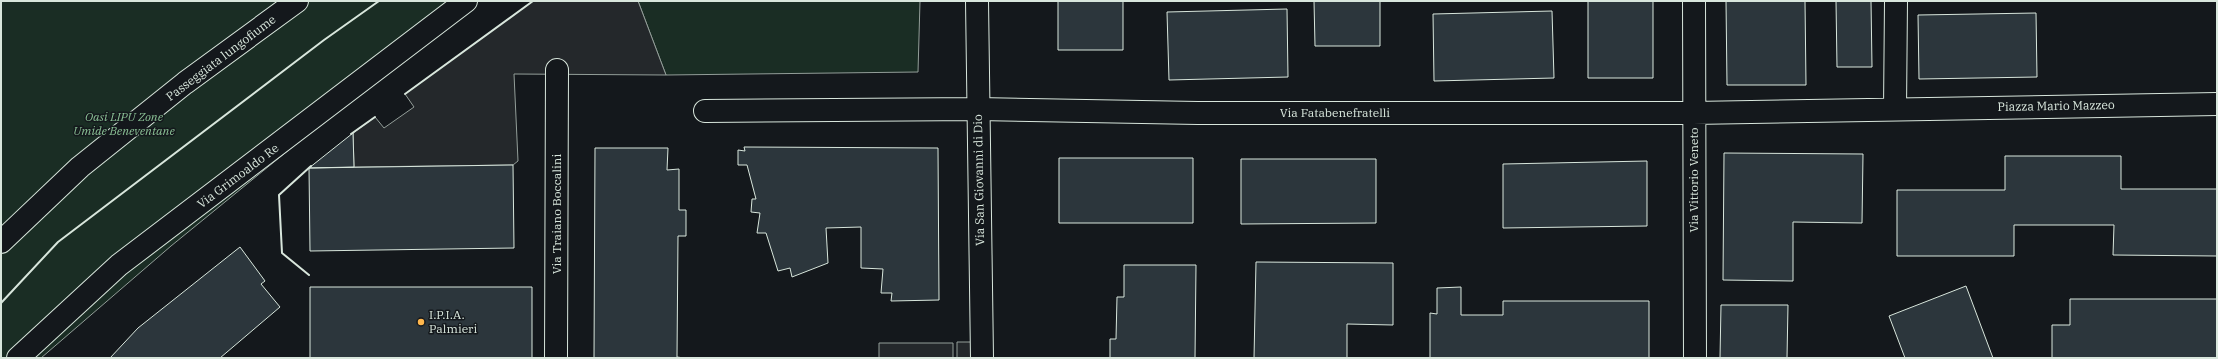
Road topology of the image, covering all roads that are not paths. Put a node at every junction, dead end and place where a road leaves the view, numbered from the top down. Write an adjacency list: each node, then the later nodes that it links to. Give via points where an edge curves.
1 (297, 1): 12 (street, Passeggiata lungofiume, via 186,83 80,167)
2 (466, 1): 13 (street, Via Grimoaldo Re, via 119,265)
3 (977, 1): 8 (street, Via San Giovanni di Dio)
4 (1694, 1): 11 (street, Via Vittorio Veneto)
5 (1896, 1): 9 (street)
6 (557, 70): 14 (street, Via Traiano Boccalini)
7 (2217, 104): 9 (street, Piazza Mario Mazzeo)
8 (978, 109): 10 (street, Via Fatabenefratelli); 11 (street, Via Fatabenefratelli, via 1198,113); 15 (street, Via San Giovanni di Dio)
9 (1895, 109): 11 (street, Piazza Mario Mazzeo)
10 (705, 111)
11 (1693, 113): 16 (street, Via Vittorio Veneto)
12 (1, 242)
13 (18, 358)
14 (556, 358)
15 (982, 358)
16 (1695, 358)

